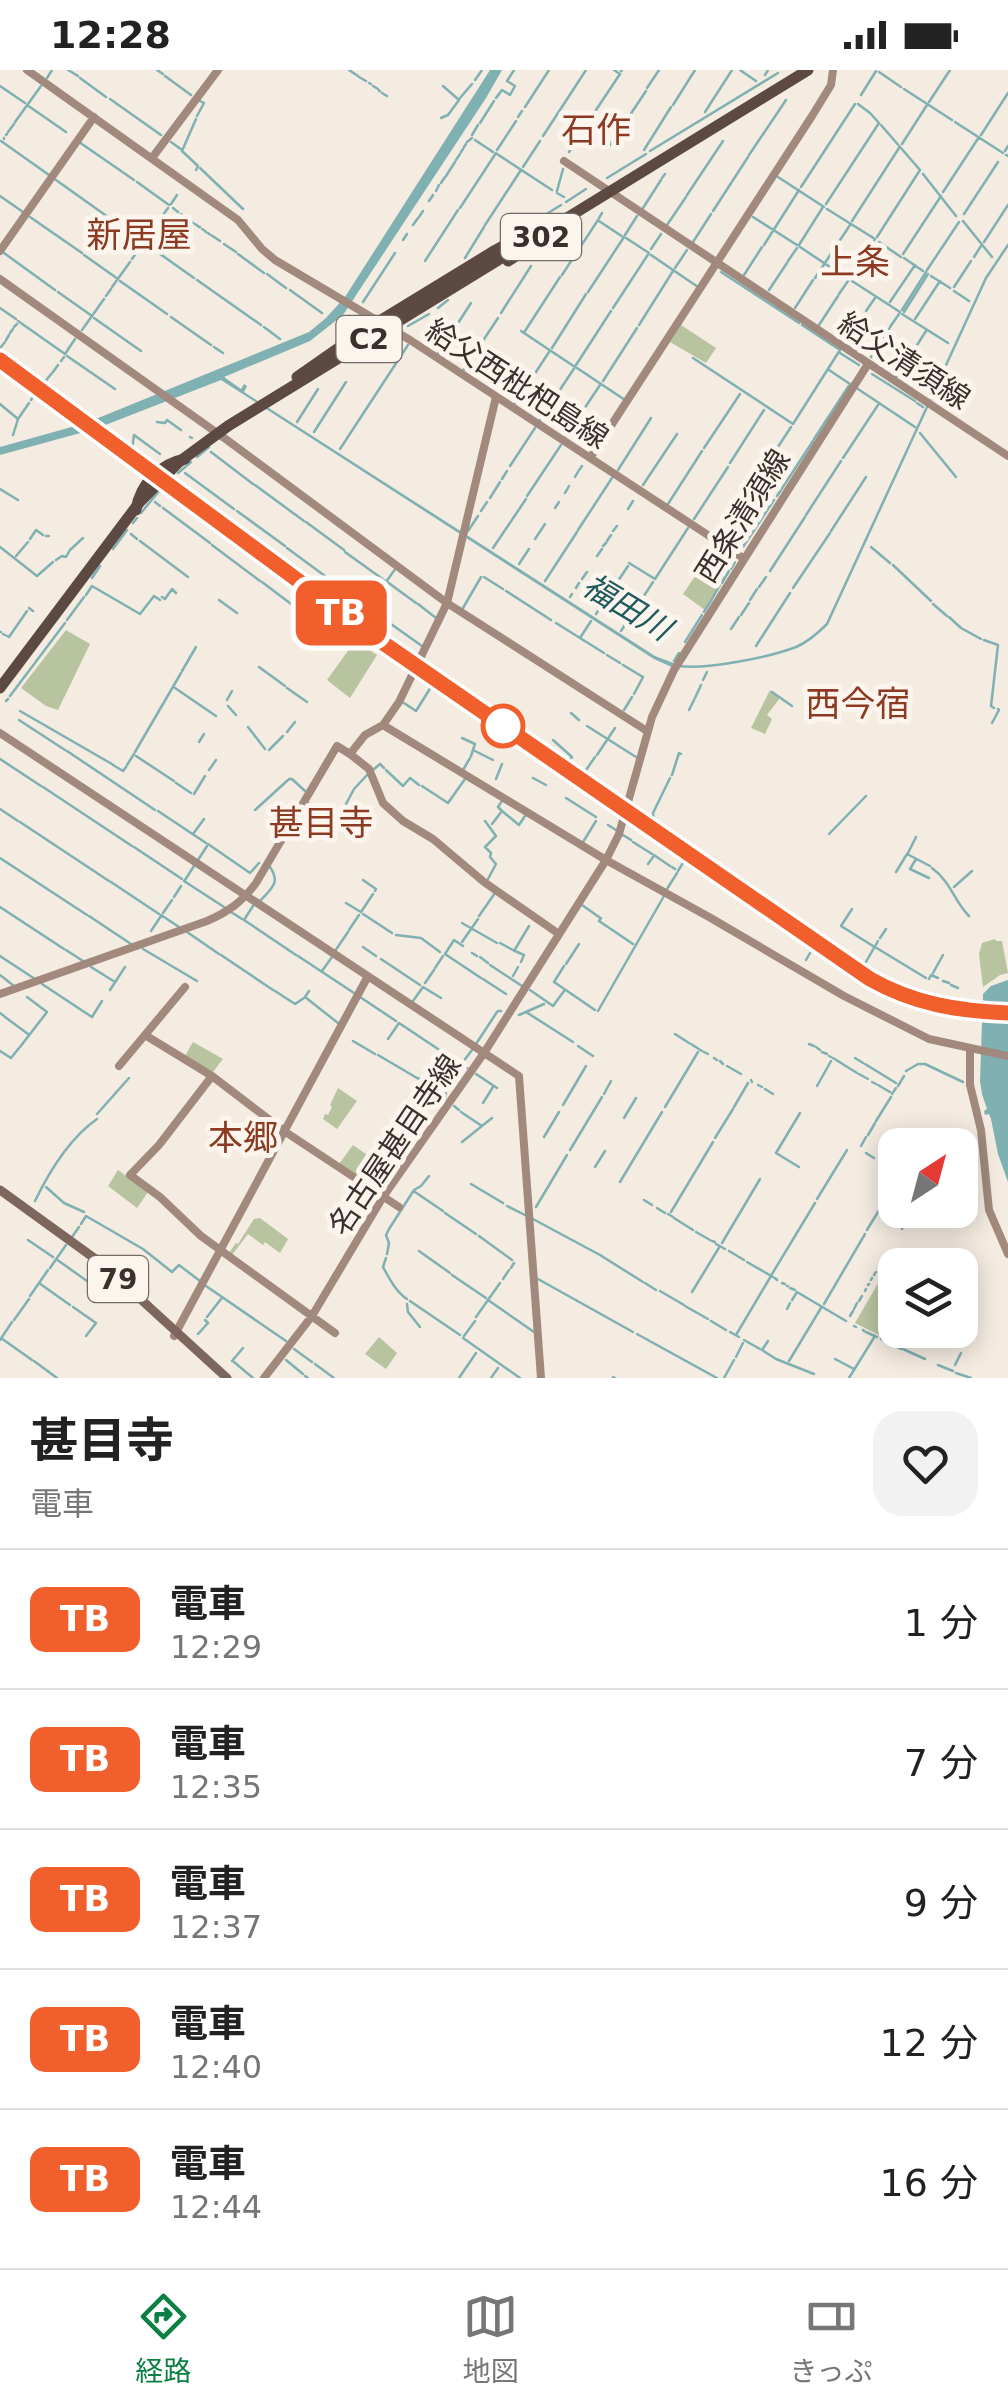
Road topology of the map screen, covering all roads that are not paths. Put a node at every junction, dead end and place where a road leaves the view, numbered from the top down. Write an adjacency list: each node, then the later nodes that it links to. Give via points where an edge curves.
1 (27, 70): 6 (street, 給父西枇杷島線)
2 (218, 70): 7 (street)
3 (799, 70): 17 (highway, C2, bridge)
4 (811, 70): 9 (highway, 302); 17 (highway, C2, bridge)
5 (833, 70): 13 (street, via 831,85)
6 (94, 117): 7 (street, 給父西枇杷島線); 12 (street)
7 (152, 158): 15 (street, 給父西枇杷島線, via 238,220 272,258)
8 (564, 161): 9 (street, 給父清須線)
9 (612, 194): 10 (highway, 302); 13 (street, 給父清須線)
10 (576, 216): 11 (highway, 302); 17 (highway, bridge, via 368,346)
11 (562, 224): 15 (highway, 302); 17 (highway, bridge, via 494,252 360,333)
12 (0, 251)
13 (715, 263): 16 (street, 給父清須線); 21 (street)
14 (0, 279): 19 (street)
15 (392, 329): 18 (street, 給父西枇杷島線); 19 (highway, 302)
16 (868, 364): 20 (street, 給父清須線); 22 (street, 西条清須線)
17 (295, 382): 24 (highway, C2, bridge, via 199,439 154,477); 25 (highway, C2, bridge, via 159,480)
18 (496, 397): 21 (street, 給父西枇杷島線); 23 (street)
19 (220, 435): 23 (street); 25 (highway, 302, via 168,463 140,492 134,514)
20 (1008, 456)
21 (590, 458): 22 (street, 給父西枇杷島線)
22 (743, 558): 27 (street, 西条清須線, via 676,666)
23 (447, 604): 26 (street); 27 (street)
24 (0, 679)
25 (0, 690)
26 (383, 725): 29 (street); 30 (street)
27 (647, 731): 30 (street, 西条清須線)
28 (3, 735): 31 (street)
29 (350, 754): 31 (street, via 337,746); 32 (street, via 403,821)
30 (606, 860): 32 (street, 名古屋甚目寺線); 37 (street, via 902,1027)
31 (246, 896): 33 (street); 35 (street, via 207,921)
32 (560, 934): 38 (street, 名古屋甚目寺線)
33 (368, 976): 38 (street); 42 (street)
34 (185, 987): 36 (street)
35 (0, 994)
36 (145, 1035): 40 (street); 41 (street)
37 (972, 1049): 39 (street); 47 (street, via 970,1086 989,1210)
38 (484, 1053): 44 (street, 名古屋甚目寺線); 53 (street, via 519,1076)
39 (1008, 1056)
40 (119, 1066)
41 (212, 1076): 42 (street); 46 (street, via 130,1175)
42 (284, 1131): 44 (street); 46 (street)
43 (0, 1193): 50 (main road, 79, via 89,1254)
44 (383, 1197): 45 (street); 48 (street, 名古屋甚目寺線)
45 (399, 1207)
46 (220, 1251): 48 (street); 50 (street)
47 (1008, 1254)
48 (312, 1316): 49 (street); 52 (street, 名古屋甚目寺線)
49 (335, 1332)
50 (175, 1334): 51 (main road, 79)
51 (224, 1378)
52 (264, 1378)
53 (541, 1378)

